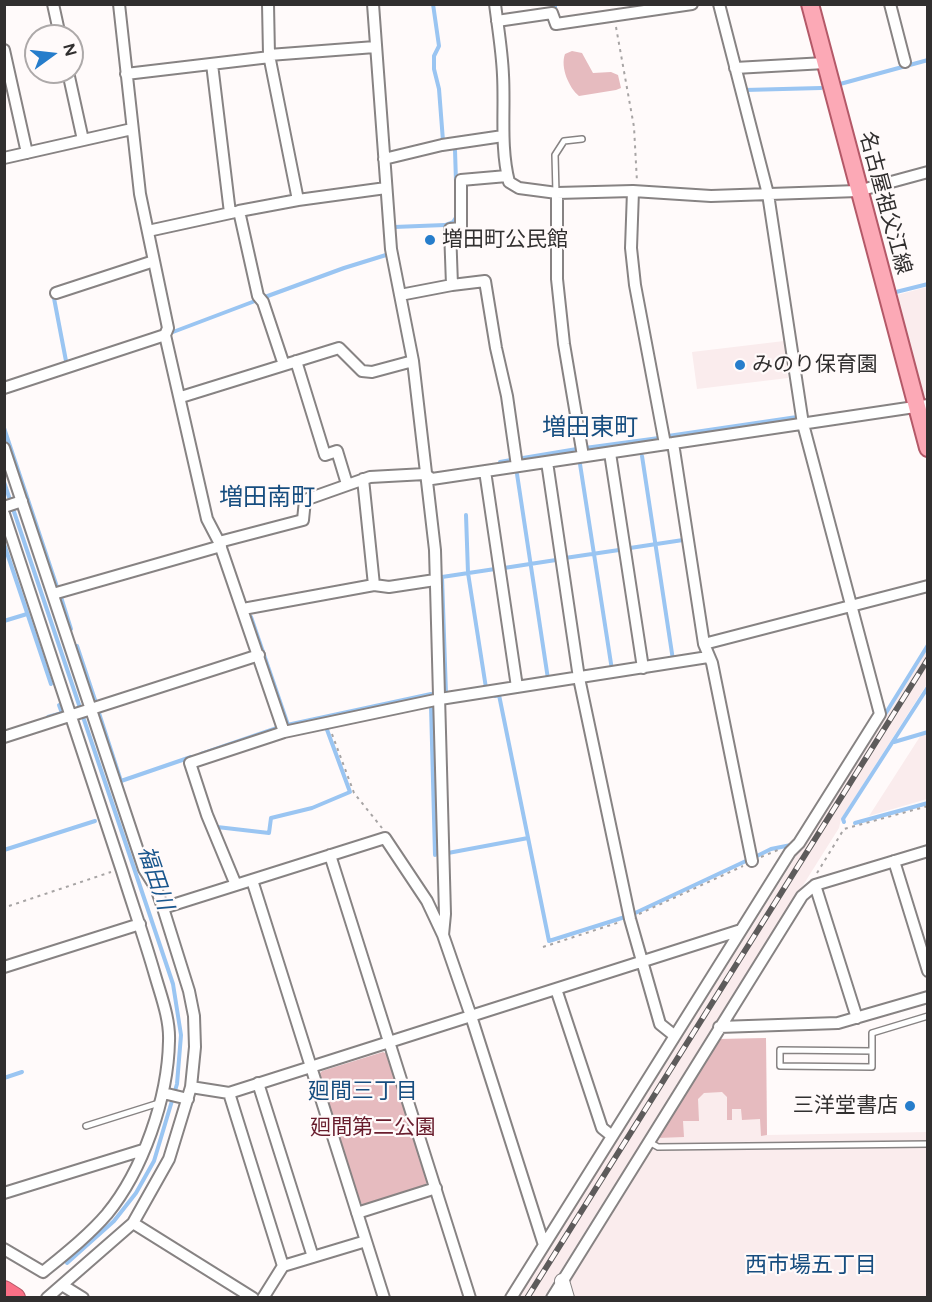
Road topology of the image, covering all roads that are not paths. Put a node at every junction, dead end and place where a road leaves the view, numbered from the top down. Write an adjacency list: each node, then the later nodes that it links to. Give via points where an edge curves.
1 (52, 4): 11 (street)
2 (120, 4): 19 (street)
3 (268, 4): 14 (street)
4 (373, 4): 12 (street)
5 (495, 4): 10 (street)
6 (692, 4): 10 (street, via 556,24 552,13)
7 (718, 4): 18 (street)
8 (810, 4): 16 (main road, 名古屋祖父江線)
9 (890, 4): 15 (street)
10 (497, 21): 22 (street, via 503,74)
11 (57, 24)
12 (375, 47): 14 (street); 27 (street)
13 (4, 50): 25 (street)
14 (270, 56): 17 (street); 35 (street)
15 (905, 62)
16 (825, 63): 18 (street); 32 (main road, 名古屋祖父江線)
17 (212, 64): 19 (street); 36 (street)
18 (735, 68): 34 (street)
19 (126, 74): 21 (street)
20 (71, 84): 24 (street)
21 (132, 129): 24 (street); 37 (street)
22 (503, 136): 27 (street); 29 (street)
23 (582, 139): 33 (lane, via 564,141 555,155)
24 (83, 140): 25 (street)
25 (27, 153): 26 (street)
26 (4, 158)
27 (384, 159): 30 (street)
28 (927, 172): 32 (street)
29 (507, 176): 33 (street, via 509,183 519,189); 39 (street, via 461,180 461,228 450,229)
30 (386, 188): 35 (street); 41 (street)
31 (635, 191): 33 (street); 34 (street, via 711,196); 50 (street, via 631,248 635,285)
32 (858, 191): 34 (street); 48 (main road, 名古屋祖父江線)
33 (556, 193): 54 (street, via 557,279)
34 (768, 194): 49 (street)
35 (298, 200): 36 (street)
36 (234, 212): 37 (street); 45 (street, via 258,296)
37 (148, 231): 38 (street)
38 (154, 261): 40 (street); 42 (street, via 168,327)
39 (452, 285): 41 (street); 56 (street, via 485,281)
40 (56, 293)
41 (400, 295): 44 (street)
42 (165, 335): 46 (street); 47 (street)
43 (296, 361): 44 (street, via 339,348 362,371); 45 (street); 60 (street, via 325,455 337,451)
44 (413, 361): 58 (street)
45 (284, 365): 47 (street)
46 (4, 387)
47 (180, 397): 64 (street, via 202,501)
48 (922, 406): 49 (street); 52 (main road, 名古屋祖父江線)
49 (803, 424): 50 (street); 69 (street)
50 (669, 444): 53 (street); 71 (street)
51 (4, 448): 61 (street)
52 (927, 448)
53 (610, 453): 54 (street); 74 (street)
54 (583, 456): 55 (street)
55 (547, 462): 56 (street); 75 (street)
56 (517, 466): 57 (street)
57 (485, 471): 58 (street, via 432,479); 76 (street)
58 (425, 474): 59 (street); 65 (street)
59 (363, 479): 60 (street); 66 (street)
60 (347, 484): 64 (street, via 305,500 303,519)
61 (19, 502): 62 (street); 68 (street)
62 (5, 507)
63 (4, 514): 79 (street)
64 (220, 544): 68 (street); 70 (street)
65 (435, 580): 66 (street, via 389,587); 77 (street)
66 (374, 585): 70 (street)
67 (927, 586): 69 (street)
68 (53, 594): 78 (street)
69 (852, 606): 71 (street); 91 (street, via 880,714)
70 (243, 609): 72 (street)
71 (704, 644): 73 (street)
72 (259, 655): 78 (street); 80 (street)
73 (708, 657): 74 (street); 84 (street)
74 (643, 668): 75 (street)
75 (579, 678): 76 (street); 93 (street)
76 (517, 687): 77 (street)
77 (440, 699): 80 (street); 92 (street)
78 (90, 710): 79 (street); 89 (street, via 144,869)
79 (74, 715): 81 (street); 90 (street)
80 (284, 732): 87 (street, via 190,764)
81 (4, 737)
82 (927, 850): 85 (street)
83 (330, 855): 86 (street); 92 (street, via 385,838 427,901); 103 (street)
84 (753, 861)
85 (894, 861): 88 (street); 95 (street)
86 (252, 880): 87 (street); 105 (street)
87 (236, 885): 89 (street)
88 (815, 885): 100 (street); 101 (street, via 802,896)
89 (164, 908): 108 (street, via 194,1016 195,1047)
90 (140, 924): 94 (street); 109 (street, via 168,1022)
91 (741, 930): 93 (street); 102 (street)
92 (443, 935): 98 (street)
93 (642, 962): 96 (street); 102 (street, via 660,1024)
94 (4, 967)
95 (927, 971)
96 (556, 989): 98 (street); 111 (street, via 602,1128)
97 (927, 997): 100 (street)
98 (471, 1016): 103 (street); 120 (street)
99 (927, 1016): 104 (lane, via 872,1033)
100 (857, 1018): 101 (street, via 838,1023)
101 (719, 1028): 112 (street)
102 (675, 1036): 111 (street)
103 (389, 1042): 105 (street); 115 (street)
104 (872, 1051): 104 (lane, via 872,1067 780,1066 780,1050)
105 (311, 1066): 106 (street); 117 (street)
106 (258, 1083): 107 (street); 122 (street)
107 (229, 1093): 108 (street); 123 (street)
108 (187, 1095): 109 (street); 118 (street, via 169,1159)
109 (164, 1097): 110 (lane); 114 (street)
110 (86, 1126)
111 (612, 1136): 120 (street)
112 (648, 1141): 113 (lane, via 658,1147); 124 (street)
113 (927, 1144)
114 (143, 1150): 116 (street); 121 (street, via 107,1214 43,1272)
115 (436, 1188): 117 (street); 133 (street)
116 (4, 1193)
117 (357, 1213): 119 (street)
118 (133, 1223): 125 (street); 130 (street)
119 (366, 1241): 122 (street); 132 (street)
120 (544, 1245): 134 (street)
121 (4, 1249)
122 (313, 1257): 123 (street)
123 (283, 1266): 131 (street)
124 (562, 1281): 135 (street); 136 (street)
125 (62, 1285): 128 (street); 129 (street)
126 (4, 1291): 127 (highway)
127 (15, 1298)
128 (46, 1298)
129 (83, 1298)
130 (253, 1298)
131 (263, 1298)
132 (384, 1298)
133 (470, 1298)
134 (511, 1298)
135 (552, 1298)
136 (567, 1298)

